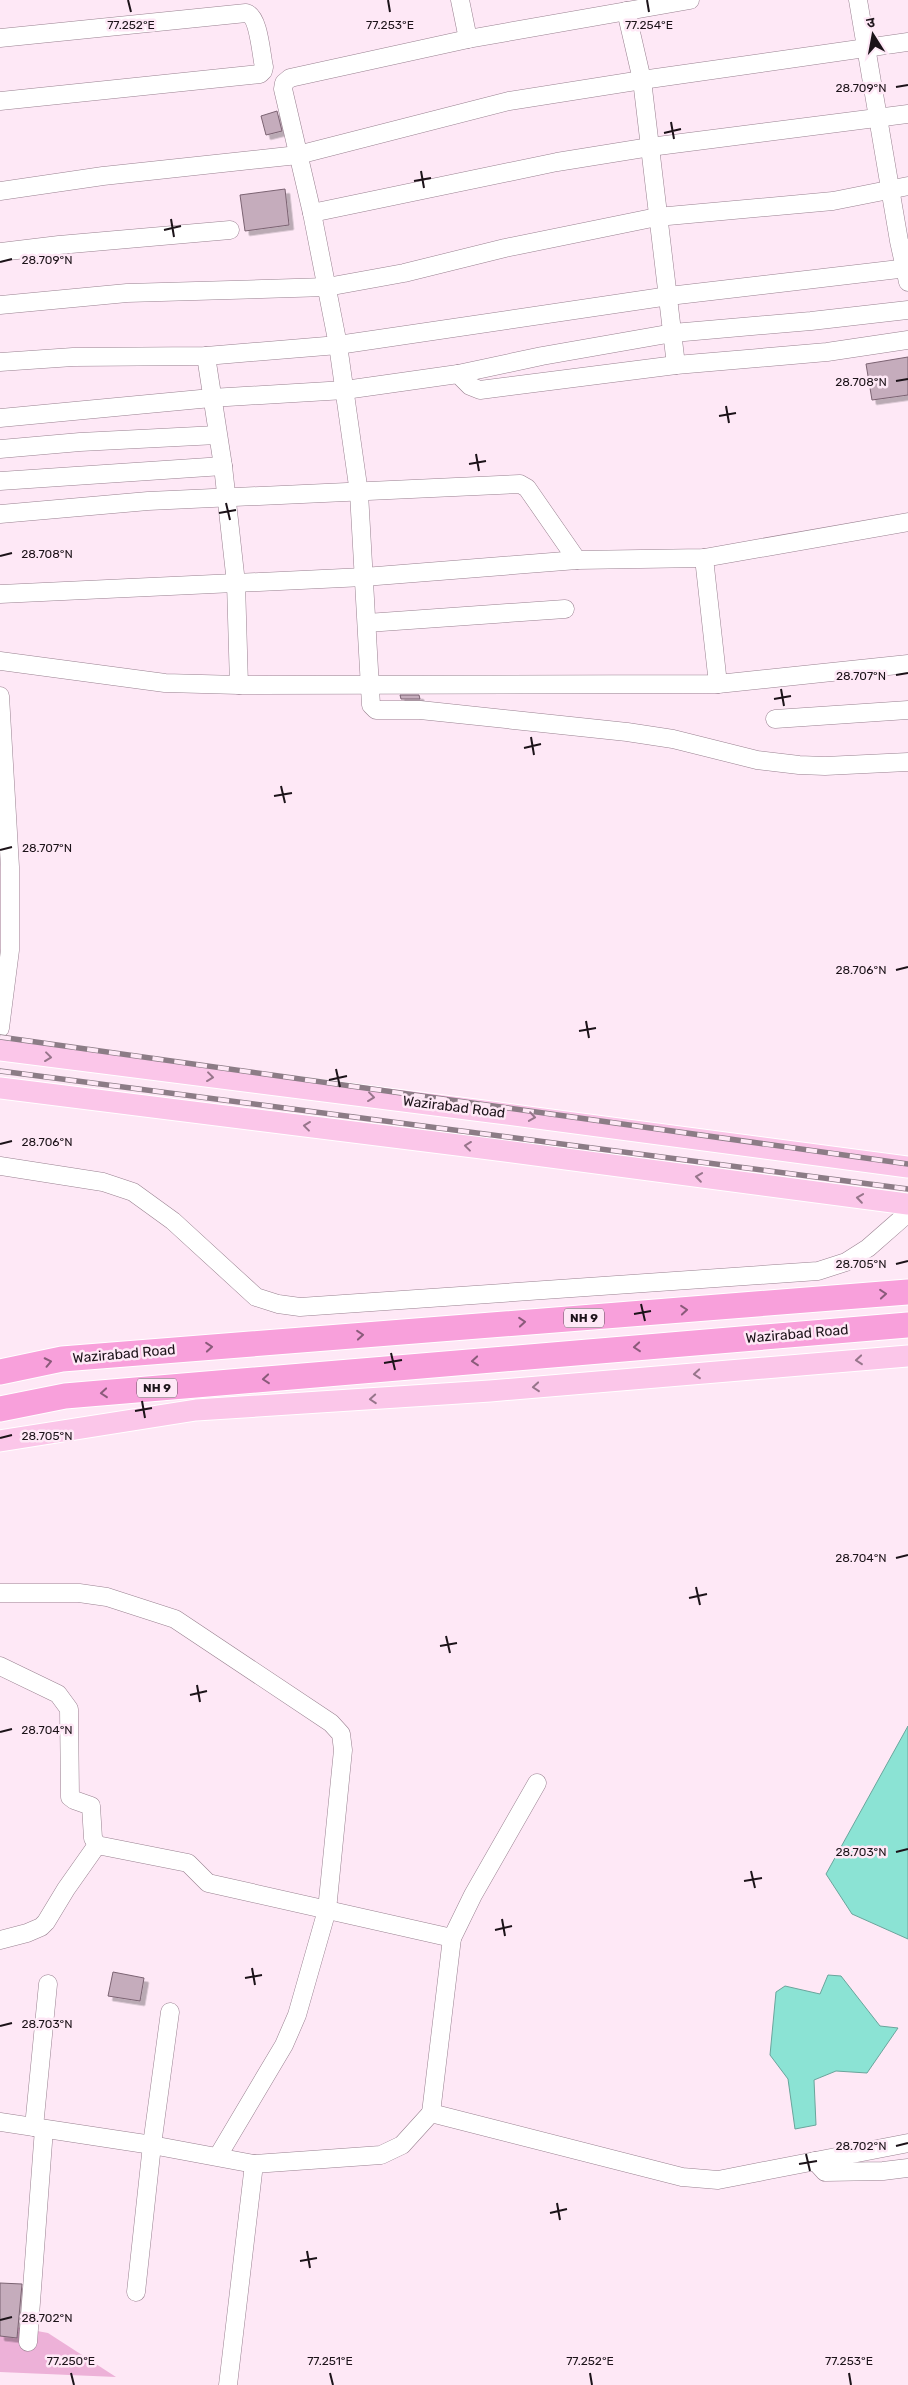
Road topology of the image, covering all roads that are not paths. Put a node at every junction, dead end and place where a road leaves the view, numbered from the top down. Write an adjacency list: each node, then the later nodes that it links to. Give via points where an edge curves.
1 (460, 0): 6 (street)
2 (690, 0): 4 (street)
3 (858, 0): 8 (street)
4 (626, 11): 6 (street); 9 (street)
5 (0, 38): 10 (street, via 246,13 255,20 264,67 260,74)
6 (468, 39): 14 (street, via 290,78 283,89)
7 (908, 42): 8 (street)
8 (867, 48): 9 (street); 12 (street)
9 (642, 80): 13 (street); 14 (street, via 509,101)
10 (0, 101)
11 (908, 114): 12 (street)
12 (878, 118): 13 (street); 16 (street)
13 (650, 148): 18 (street, via 557,162); 19 (street)
14 (298, 155): 17 (street, via 103,176); 18 (street)
15 (908, 186): 16 (street)
16 (890, 190): 19 (street, via 833,201); 21 (street)
17 (0, 191)
18 (312, 213): 24 (street)
19 (657, 216): 24 (street, via 404,273); 25 (street)
20 (230, 230): 22 (street)
21 (903, 241): 23 (street)
22 (0, 252)
23 (907, 273): 25 (street)
24 (327, 287): 26 (street, via 127,293); 30 (street)
25 (669, 296): 28 (street); 30 (street)
26 (0, 305)
27 (908, 310): 28 (street)
28 (673, 333): 33 (street); 34 (street)
29 (908, 340): 33 (street, via 827,352)
30 (338, 345): 31 (street); 35 (street)
31 (206, 356): 32 (street, via 73,357); 36 (street)
32 (0, 362)
33 (676, 365): 34 (street, via 480,390 470,386)
34 (458, 374): 35 (street)
35 (345, 390): 36 (street); 42 (street)
36 (211, 398): 37 (street); 38 (street)
37 (0, 418)
38 (217, 436): 39 (street); 40 (street)
39 (0, 448)
40 (223, 466): 41 (street); 43 (street)
41 (0, 480)
42 (359, 493): 43 (street); 47 (street, via 520,484 527,488); 48 (street)
43 (227, 499): 44 (street, via 148,501); 49 (street)
44 (0, 514)
45 (908, 522): 46 (street)
46 (704, 558): 47 (street); 56 (street)
47 (578, 560): 48 (street)
48 (364, 577): 49 (street); 52 (street)
49 (236, 583): 50 (street); 57 (street)
50 (0, 594)
51 (565, 609): 52 (street)
52 (367, 623): 55 (street)
53 (0, 661): 57 (street, via 165,683)
54 (908, 664): 56 (street)
55 (371, 684): 56 (street); 57 (street); 61 (street, via 371,705 376,710 420,710 627,732 673,739 757,760 799,765)
56 (718, 684)
57 (239, 685)
58 (0, 696): 62 (street, via 10,866 10,950)
59 (908, 710): 60 (street)
60 (775, 719)
61 (908, 762)
62 (0, 1028)
63 (0, 1050): 66 (main road, Wazirabad Road, one-way to 66)
64 (0, 1088): 67 (main road, one-way to 64)
65 (0, 1166): 68 (street, via 103,1182 133,1192 173,1221 256,1297 300,1308 818,1271 846,1262 868,1248)
66 (908, 1168)
67 (908, 1204)
68 (908, 1213)
69 (908, 1292): 72 (highway, Wazirabad Road / NH 9, one-way to 69, via 62,1359)
70 (908, 1325): 73 (highway, Wazirabad Road / NH 9, one-way to 73, via 65,1396)
71 (908, 1356): 74 (main road, one-way to 74, via 490,1391 196,1410)
72 (0, 1372)
73 (0, 1409)
74 (0, 1441)
75 (0, 1593): 79 (street, via 107,1597 175,1619 331,1723 340,1734 343,1750)
76 (0, 1666): 78 (street, via 58,1694 69,1708 70,1797 91,1806 93,1838)
77 (537, 1783): 80 (street)
78 (97, 1845): 79 (street, via 188,1863 208,1884); 81 (street, via 41,1927)
79 (327, 1910): 80 (street); 89 (street, via 292,2031)
80 (452, 1938): 84 (street)
81 (0, 1940)
82 (48, 1984): 86 (street)
83 (170, 2012): 88 (street)
84 (431, 2113): 90 (street, via 682,2177 718,2180); 91 (street, via 402,2145 381,2154)
85 (0, 2122): 86 (street)
86 (39, 2128): 88 (street); 94 (street)
87 (908, 2143): 90 (street)
88 (152, 2145): 89 (street); 93 (street)
89 (218, 2156): 91 (street)
90 (815, 2161): 92 (street, via 825,2172)
91 (254, 2164): 95 (street)
92 (908, 2168)
93 (136, 2292)
94 (28, 2342)
95 (228, 2385)

